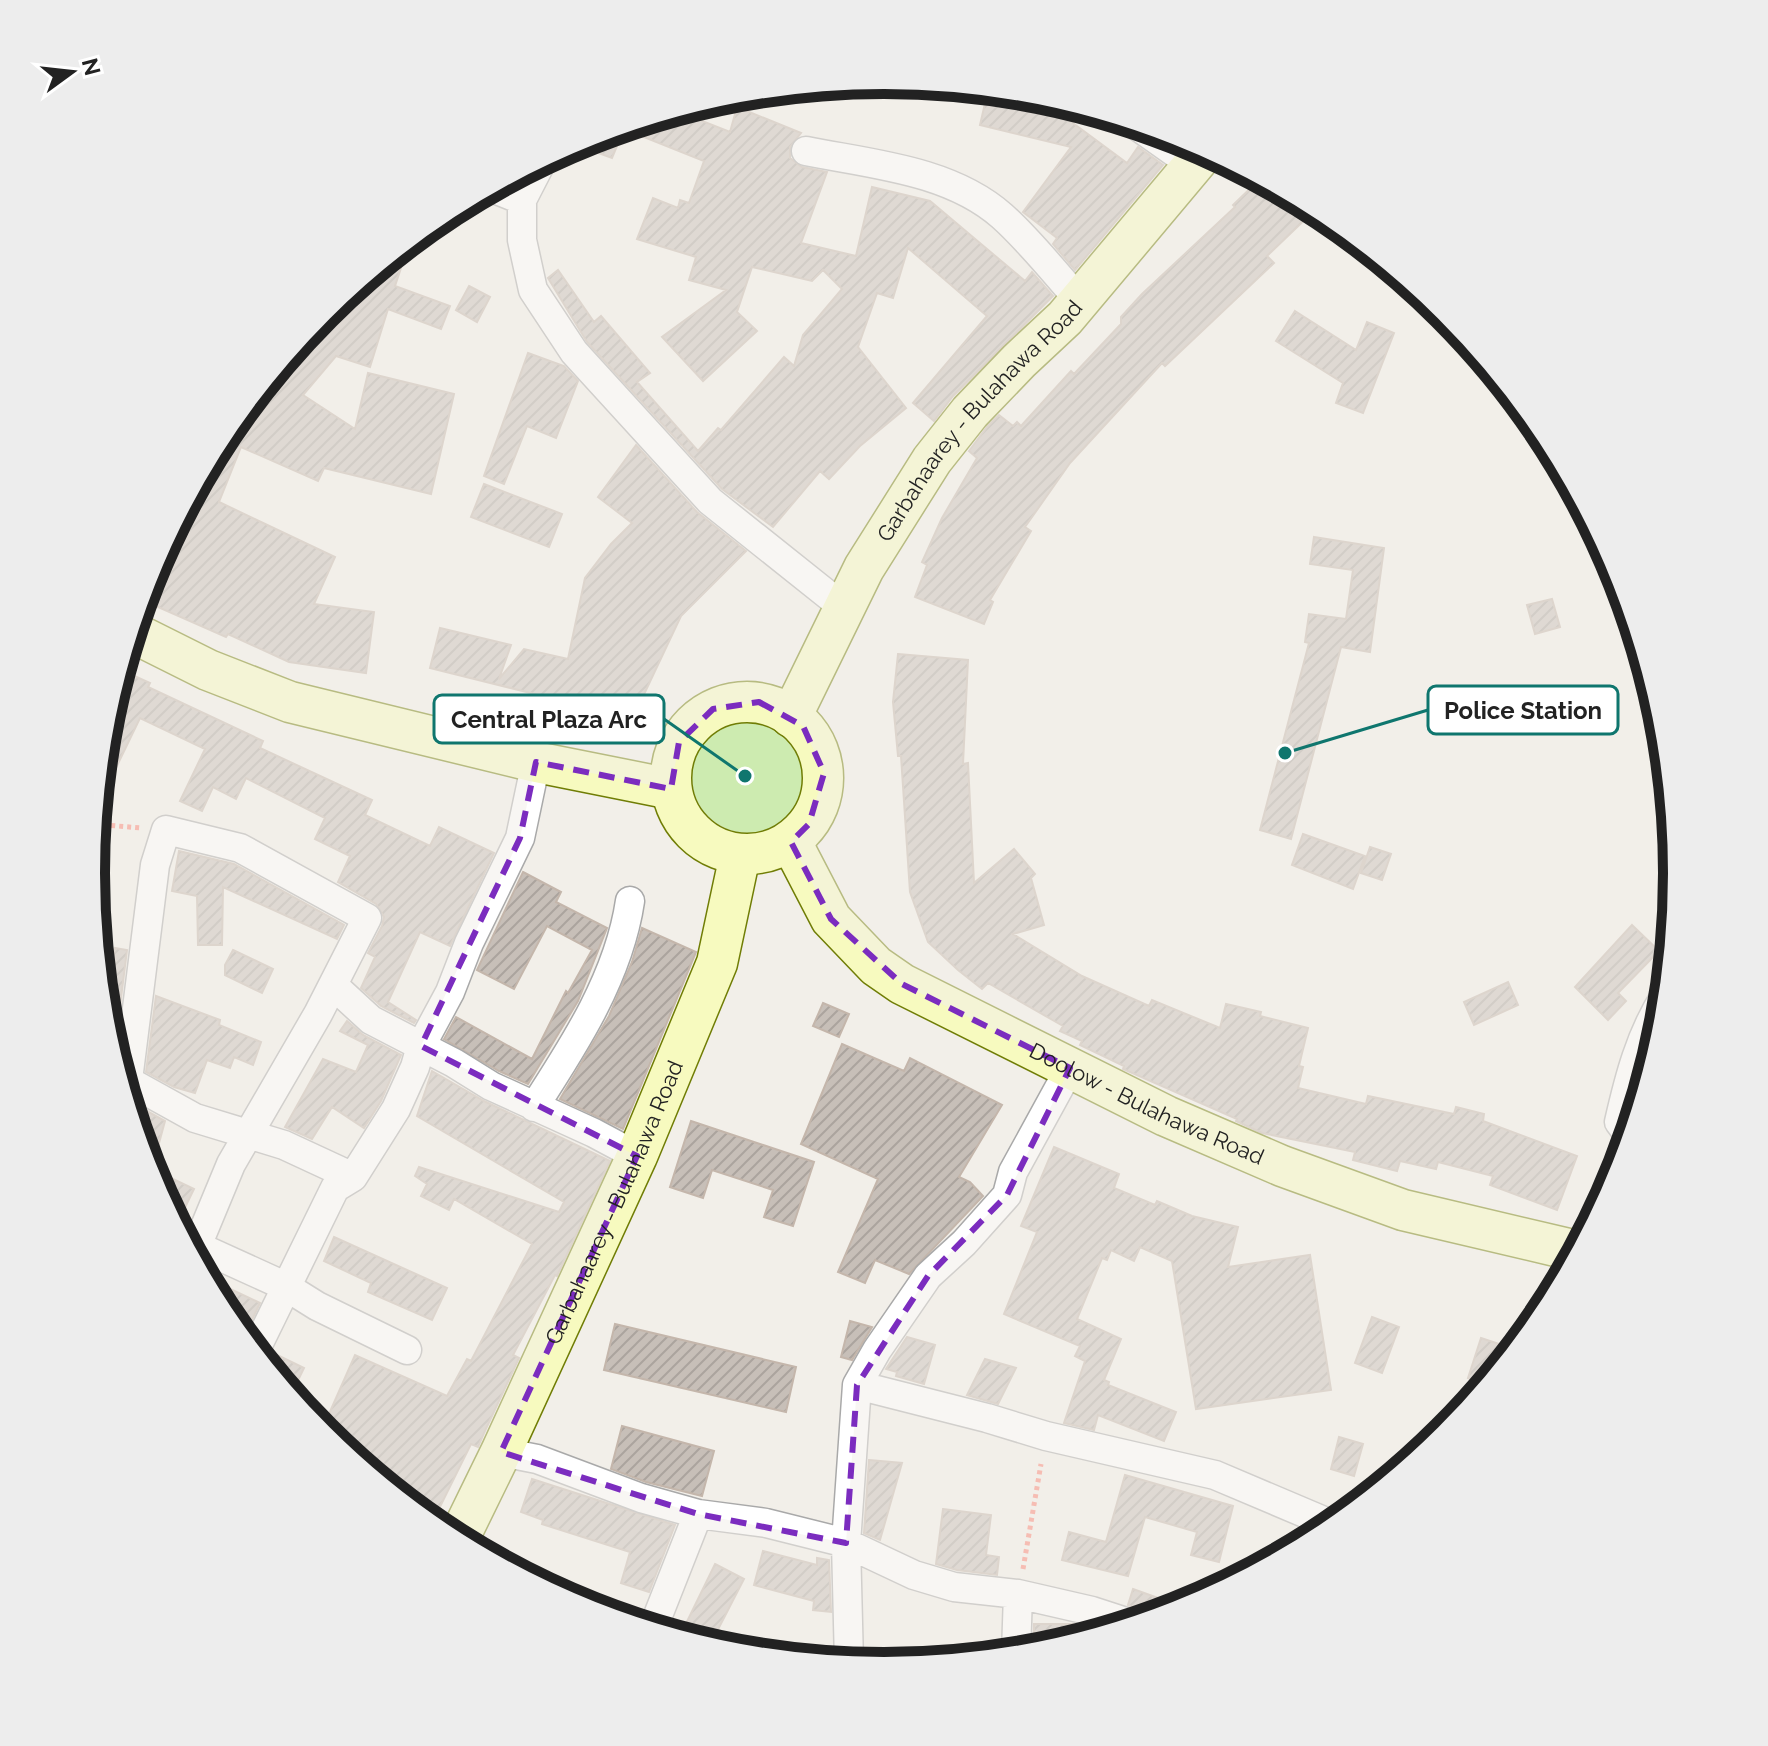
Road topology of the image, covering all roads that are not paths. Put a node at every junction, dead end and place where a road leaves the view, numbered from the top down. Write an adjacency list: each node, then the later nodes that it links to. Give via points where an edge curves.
1 (806, 151): 6 (street, via 924,175 969,194 1001,214)
2 (1198, 160): 6 (main road, Garbahaarey - Bulahawa Road)
3 (534, 177): 5 (street)
4 (504, 193): 5 (street)
5 (522, 200): 7 (street, via 522,240 533,290 574,352 710,501)
6 (1080, 301): 7 (main road, Garbahaarey - Bulahawa Road, via 970,412 932,460)
7 (843, 607): 9 (main road, Garbahaarey - Bulahawa Road)
8 (142, 637): 10 (main road, via 290,702)
9 (791, 717): 11 (main road, via 759,702 713,709 679,742 671,765); 12 (main road, via 817,748 824,773 821,800 809,824)
10 (536, 762): 11 (main road); 17 (street, via 520,838)
11 (671, 789): 13 (main road, via 678,812 693,833 715,848)
12 (791, 842): 13 (main road, via 766,853); 19 (main road, Doolow - Bulahawa Road, via 831,919 876,966)
13 (740, 855): 24 (main road, Garbahaarey - Bulahawa Road, via 717,963)
14 (630, 901): 21 (street, via 603,988)
15 (333, 985): 17 (street, via 371,1020); 18 (street, via 367,918 240,848 166,830 155,865); 23 (street)
16 (1644, 1043): 22 (street, via 1631,1069)
17 (421, 1046): 21 (street); 25 (street, via 396,1109)
18 (128, 1056)
19 (1070, 1068): 27 (main road, Doolow - Bulahawa Road, via 1282,1166 1403,1210); 32 (street, via 1013,1172 1007,1195 928,1276)
20 (135, 1087): 23 (street, via 195,1118)
21 (534, 1107): 24 (street)
22 (1621, 1125)
23 (249, 1134): 25 (street); 26 (street)
24 (637, 1156): 33 (main road, Garbahaarey - Bulahawa Road)
25 (353, 1177): 29 (street, via 335,1188)
26 (197, 1240)
27 (1567, 1249)
28 (204, 1252): 29 (street)
29 (285, 1286): 30 (street); 31 (street)
30 (260, 1339)
31 (407, 1350)
32 (857, 1385): 35 (street, via 1215,1475); 37 (street)
33 (501, 1452): 34 (street, via 537,1459); 36 (main road, Garbahaarey - Bulahawa Road)
34 (698, 1514): 37 (street, via 766,1523); 40 (street)
35 (1313, 1524)
36 (463, 1529)
37 (846, 1543): 38 (street, via 954,1587); 42 (street)
38 (1018, 1594): 39 (street); 41 (street)
39 (1112, 1617)
40 (657, 1618)
41 (1016, 1640)
42 (849, 1651)

